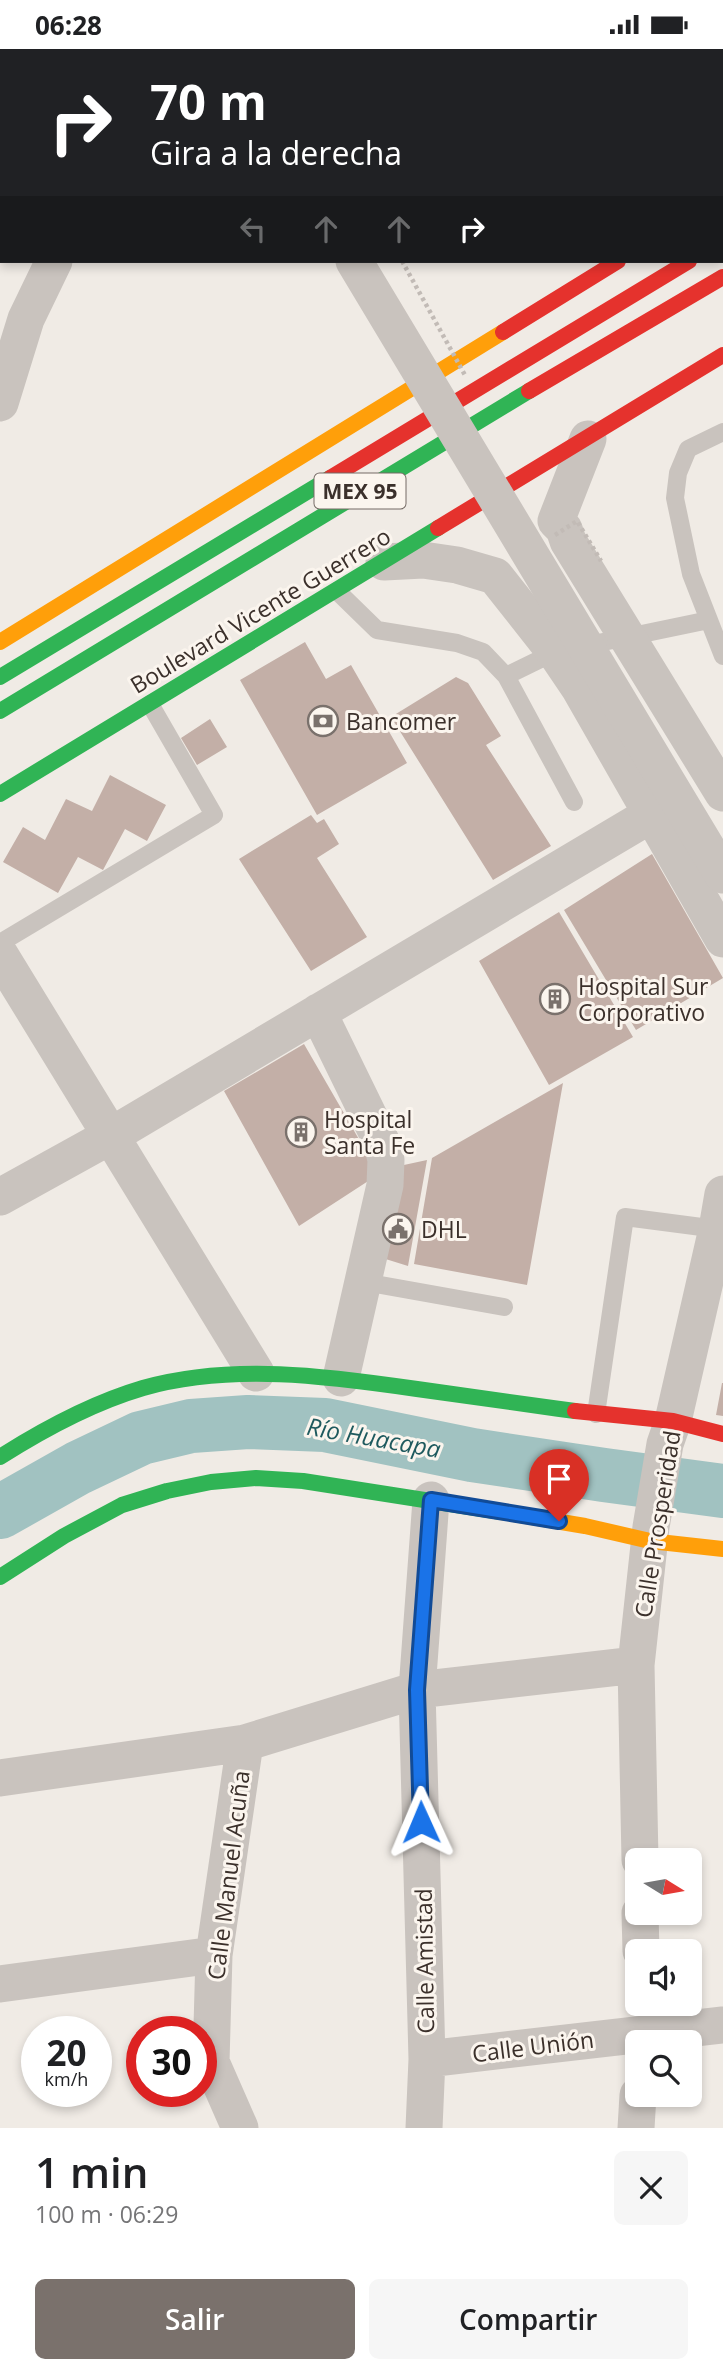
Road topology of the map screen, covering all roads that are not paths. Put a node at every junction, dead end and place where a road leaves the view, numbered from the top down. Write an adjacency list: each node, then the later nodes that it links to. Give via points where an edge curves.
1 (53, 263): 10 (street, via 26,319)
2 (355, 263): 31 (street, bridge)
3 (381, 263): 30 (street)
4 (615, 263): 19 (main road)
5 (686, 263): 23 (main road, MEX 95)
6 (723, 277): 25 (main road, MEX 95)
7 (723, 355): 9 (main road, Boulevard Vicente Guerrero)
8 (723, 372): 9 (lane)
9 (683, 381): 12 (main road, Boulevard Vicente Guerrero)
10 (0, 403)
11 (723, 432): 17 (lane, via 688,449 678,473 675,498 691,574)
12 (588, 439): 13 (street); 14 (main road, Boulevard Vicente Guerrero)
13 (552, 524): 15 (street, via 536,519 508,541); 18 (street, via 564,529)
14 (384, 562): 15 (street, via 424,560); 16 (main road, Boulevard Vicente Guerrero)
15 (495, 576): 20 (street)
16 (337, 591): 22 (lane, via 377,630 457,643 483,652); 24 (main road, Boulevard Vicente Guerrero)
17 (709, 620): 18 (lane); 21 (lane)
18 (626, 636): 20 (lane); 26 (street)
19 (0, 642)
20 (555, 652): 22 (lane); 29 (street)
21 (723, 656)
22 (506, 676): 28 (lane)
23 (0, 677)
24 (150, 704): 27 (main road, Boulevard Vicente Guerrero); 33 (lane, via 214,815)
25 (0, 711)
26 (718, 773)
27 (0, 795)
28 (574, 802)
29 (652, 814): 32 (street); 35 (street)
30 (723, 834)
31 (723, 875)
32 (723, 939)
33 (0, 943)
34 (0, 955): 36 (street)
35 (318, 1012): 36 (street); 40 (street, via 386,1160)
36 (112, 1135): 38 (street); 42 (street)
37 (723, 1194): 39 (street, Calle Prosperidad)
38 (0, 1197)
39 (717, 1230): 44 (lane, via 625,1217); 45 (street, Calle Prosperidad)
40 (364, 1282): 41 (lane); 43 (street)
41 (504, 1307)
42 (256, 1373): 43 (main road); 47 (main road, via 198,1377 143,1388 89,1408)
43 (341, 1378): 44 (main road)
44 (596, 1414): 45 (main road)
45 (669, 1432): 46 (main road); 49 (street, Calle Prosperidad)
46 (723, 1434)
47 (0, 1457)
48 (431, 1500): 49 (main road); 51 (main road, via 303,1481 256,1478 211,1482 122,1505); 53 (street, Calle Amistad)
49 (651, 1534): 50 (main road); 52 (street, Calle Prosperidad)
50 (723, 1549)
51 (0, 1577)
52 (636, 1665): 53 (street); 56 (street, Calle Prosperidad)
53 (417, 1690): 54 (street); 61 (street, Calle Amistad)
54 (245, 1743): 55 (street); 57 (street, Calle Manuel Acuña)
55 (0, 1778)
56 (640, 1848)
57 (214, 1955): 58 (street); 63 (street, Calle Manuel Acuña, via 211,2062)
58 (0, 1984)
59 (723, 2025): 60 (street, Calle Unión)
60 (642, 2026): 61 (street, Calle Unión)
61 (427, 2059): 64 (street, Calle Amistad)
62 (637, 2107): 65 (street)
63 (240, 2128)
64 (424, 2128)
65 (636, 2128)

